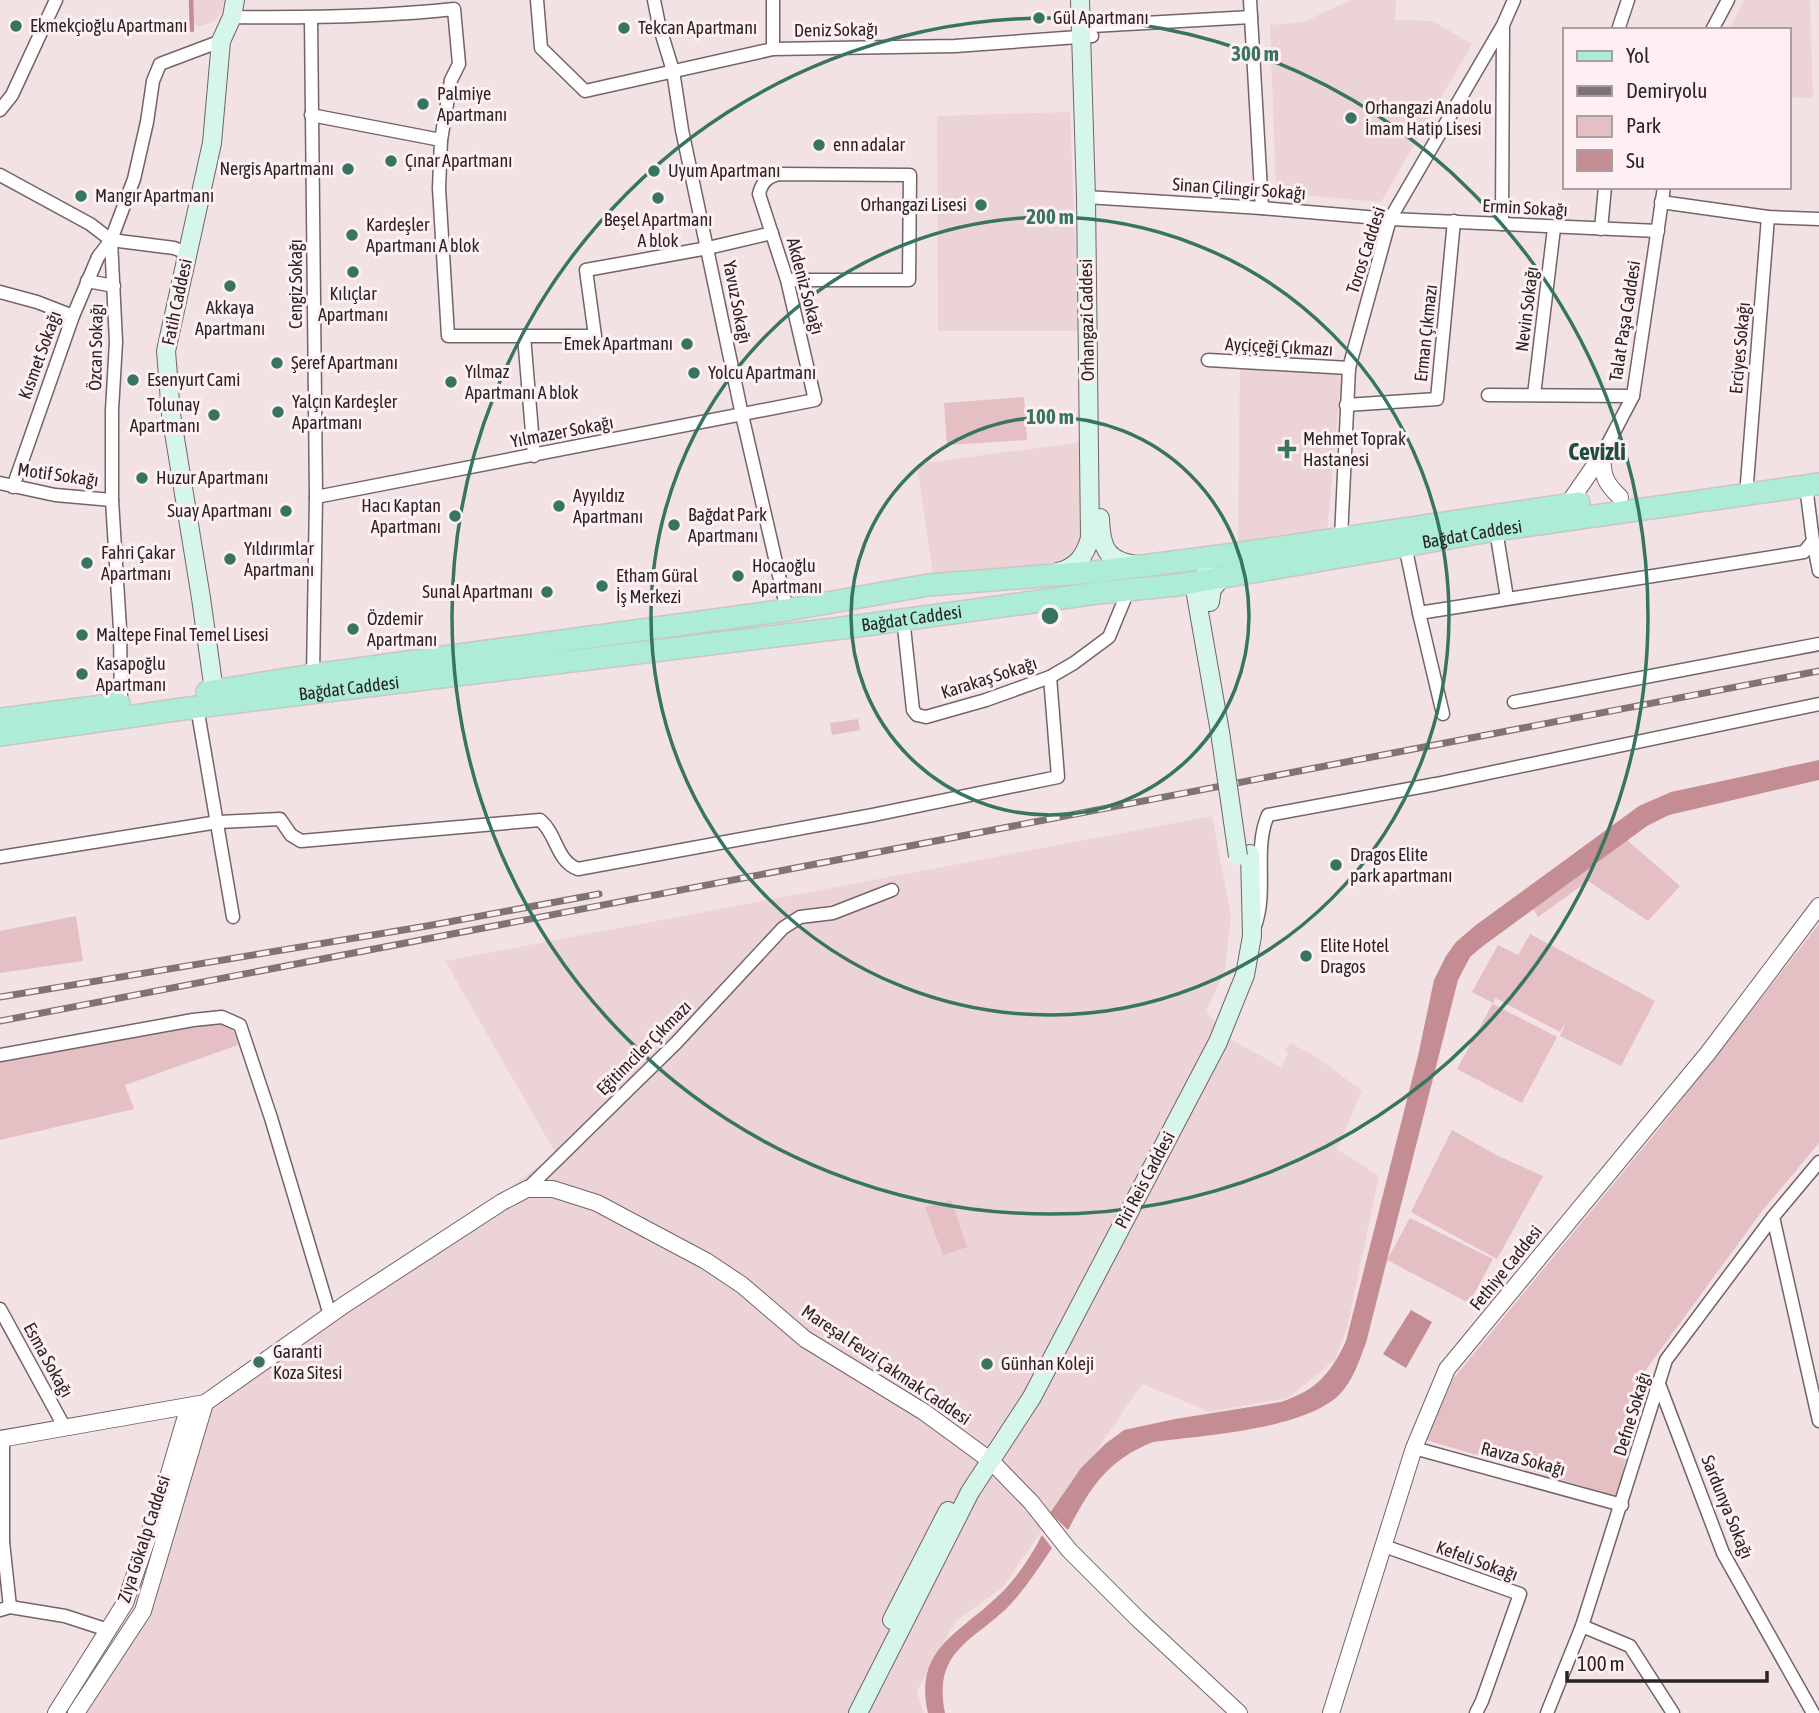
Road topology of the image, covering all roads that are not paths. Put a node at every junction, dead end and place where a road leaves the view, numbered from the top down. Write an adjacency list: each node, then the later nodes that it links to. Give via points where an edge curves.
1 (56, 0): 22 (street, via 12,95)
2 (537, 0): 21 (street, Deniz Sokağı, via 541,48 585,91)
3 (654, 0): 21 (street, Yavuz Sokağı)
4 (773, 0): 20 (street)
5 (1080, 0): 18 (main road, Orhangazi Caddesi)
6 (1091, 0): 18 (main road, Orhangazi Caddesi)
7 (1251, 0): 13 (street)
8 (1514, 0): 15 (street, Toros Caddesi)
9 (1628, 0): 16 (street)
10 (1728, 0): 17 (street)
11 (422, 6): 14 (street); 24 (street, via 454,9 459,64 451,80)
12 (234, 8): 14 (street); 19 (main road, Fatih Caddesi)
13 (1251, 16): 18 (street, Deniz Sokağı); 30 (street)
14 (311, 18): 23 (street, Cengiz Sokağı)
15 (1503, 25): 32 (street, Toros Caddesi); 35 (street)
16 (1619, 28)
17 (1713, 28)
18 (1088, 33): 20 (street, Deniz Sokağı, via 955,46); 28 (main road, Orhangazi Caddesi)
19 (221, 41): 40 (street, Özcan Sokağı, via 160,64 134,180); 42 (main road, Fatih Caddesi, via 212,143)
20 (773, 49): 21 (street, Deniz Sokağı)
21 (673, 71): 41 (street, Yavuz Sokağı)
22 (0, 110)
23 (312, 116): 24 (street); 62 (street, Cengiz Sokağı)
24 (441, 140): 48 (street, via 439,188 448,336)
25 (0, 175): 40 (street)
26 (1605, 189): 37 (street)
27 (1664, 189): 29 (street, Talat Paşa Caddesi)
28 (1090, 197): 30 (street, Sinan Çilingir Sokağı); 68 (main road, Orhangazi Caddesi); 76 (main road, Orhangazi Caddesi, via 1090,538 1078,562)
29 (1661, 202): 31 (street); 38 (street, Talat Paşa Caddesi)
30 (1262, 208): 32 (street, Sinan Çilingir Sokağı)
31 (1769, 217): 33 (street); 60 (street, Erciyes Sokağı)
32 (1390, 219): 34 (street, Ermin Sokağı); 50 (street, Toros Caddesi)
33 (1819, 219)
34 (1454, 221): 35 (street, Ermin Sokağı); 55 (street, Erman Çıkmazı, via 1437,399)
35 (1502, 224): 36 (street, Ermin Sokağı)
36 (1554, 228): 37 (street, Ermin Sokağı); 52 (street, Nevin Sokağı)
37 (1601, 229): 38 (street, Ermin Sokağı)
38 (1658, 231): 53 (street, Talat Paşa Caddesi)
39 (772, 233): 41 (street); 43 (street, Akdeniz Sokağı); 43 (street, Akdeniz Sokağı, via 759,194 770,176 910,175 909,280)
40 (111, 240): 42 (street); 44 (street, Kısmet Sokağı); 45 (street, Özcan Sokağı)
41 (708, 248): 48 (street, via 586,270 596,336); 56 (street, Yavuz Sokağı)
42 (187, 253): 91 (main road, Fatih Caddesi, via 166,358)
43 (788, 280): 54 (street, Akdeniz Sokağı)
44 (88, 281): 45 (street); 47 (street, Kısmet Sokağı)
45 (114, 286): 64 (street, Özcan Sokağı)
46 (0, 292): 47 (street)
47 (73, 316): 61 (street, Kısmet Sokağı)
48 (524, 336): 58 (street)
49 (1208, 360): 50 (street, Ayçiçeği Çıkmazı)
50 (1349, 368): 55 (street, Toros Caddesi)
51 (1488, 395): 52 (street)
52 (1534, 395): 53 (street)
53 (1633, 396): 57 (street, Talat Paşa Caddesi)
54 (815, 400): 56 (street, Yılmazer Sokağı)
55 (1346, 405): 67 (street, Toros Caddesi)
56 (742, 415): 58 (street, Yılmazer Sokağı); 83 (street, Yavuz Sokağı)
57 (1602, 454): 63 (street, via 1607,485); 65 (street, Talat Paşa Caddesi)
58 (534, 456): 62 (street, Yılmazer Sokağı)
59 (1815, 481): 60 (main road, Bağdat Caddesi); 66 (main road, Bağdat Caddesi); 69 (street)
60 (1747, 483): 63 (main road, Bağdat Caddesi)
61 (6, 485): 64 (street, Motif Sokağı)
62 (316, 497): 89 (street, Cengiz Sokağı)
63 (1620, 497): 65 (main road, Bağdat Caddesi)
64 (112, 500): 93 (street, Özcan Sokağı)
65 (1568, 504): 67 (main road, Bağdat Caddesi)
66 (1496, 530): 70 (main road, Bağdat Caddesi); 82 (street)
67 (1341, 538): 71 (main road, Bağdat Caddesi)
68 (1101, 540): 73 (main road, via 1123,564); 75 (main road, Orhangazi Caddesi)
69 (1813, 541): 74 (street); 82 (street, via 1804,552 1788,555)
70 (1405, 545): 79 (main road, Bağdat Caddesi, via 1222,577); 84 (street)
71 (1228, 555): 72 (main road, Bağdat Caddesi); 79 (main road, via 1210,566)
72 (1174, 561): 73 (main road, Bağdat Caddesi); 79 (main road, via 1190,568)
73 (1141, 566): 75 (main road, Bağdat Caddesi)
74 (1819, 571)
75 (1094, 572): 76 (main road, Bağdat Caddesi); 81 (main road, via 1086,587)
76 (1049, 575): 77 (main road, Bağdat Caddesi)
77 (928, 585): 80 (main road, Bağdat Caddesi); 85 (main road, via 916,591 913,600)
78 (1128, 591): 79 (main road, Bağdat Caddesi, via 1177,585); 81 (main road, Bağdat Caddesi); 90 (street, Karakaş Sokağı, via 1109,637)
79 (1202, 593): 100 (main road, Piri Reis Caddesi, bridge)
80 (864, 597): 83 (main road, Bağdat Caddesi); 87 (main road, via 872,598 876,612)
81 (1068, 597): 85 (main road, Bağdat Caddesi)
82 (1507, 598): 84 (street)
83 (787, 610): 89 (main road, Bağdat Caddesi)
84 (1419, 614): 96 (street)
85 (926, 615): 86 (main road, Bağdat Caddesi)
86 (903, 618): 87 (main road, Bağdat Caddesi); 90 (street, Karakaş Sokağı, via 917,715 926,717 986,701)
87 (858, 626): 95 (main road, Bağdat Caddesi)
88 (1819, 644): 92 (street)
89 (313, 675): 91 (main road, Bağdat Caddesi)
90 (1050, 677): 99 (street, via 1058,777 578,869 564,860 540,820 301,841 280,819)
91 (214, 691): 93 (main road, Bağdat Caddesi)
92 (1514, 702)
93 (121, 704): 97 (main road, Bağdat Caddesi)
94 (1819, 704): 105 (street, via 1268,815 1262,828 1261,908)
95 (197, 707): 98 (main road, Bağdat Caddesi); 99 (street)
96 (1443, 714)
97 (0, 719)
98 (0, 735)
99 (218, 822): 101 (street); 104 (street)
100 (1244, 855): 105 (main road, Piri Reis Caddesi); 119 (main road, Piri Reis Caddesi, via 1241,939 1220,1011)
101 (0, 857)
102 (892, 890): 108 (street, Eğitimciler Çıkmazı, via 833,913 800,917 783,928 676,1043)
103 (1819, 906): 118 (street, Fethiye Caddesi, via 1707,1053 1447,1369)
104 (233, 917)
105 (1252, 936): 119 (main road, Piri Reis Caddesi, via 1245,975 1218,1042 1032,1397)
106 (0, 1055): 111 (street, via 193,1020 222,1017 240,1025)
107 (1819, 1162): 109 (street, Defne Sokağı)
108 (527, 1189): 111 (street); 119 (street, Mareşal Fevzi Çakmak Caddesi, via 553,1189 597,1203 706,1261 805,1339 924,1412)
109 (1773, 1217): 112 (street, Defne Sokağı, via 1666,1360); 115 (street)
110 (0, 1310): 116 (street, Esma Sokağı)
111 (330, 1315): 113 (street)
112 (1659, 1384): 120 (street, Defne Sokağı); 135 (street, Sardunya Sokağı, via 1723,1553)
113 (205, 1403): 114 (street); 127 (street, Ziya Gökalp Caddesi, via 143,1611)
114 (189, 1406): 116 (street); 125 (street, Ziya Gökalp Caddesi, via 134,1579)
115 (1819, 1421)
116 (65, 1428): 117 (street)
117 (1, 1438): 121 (street)
118 (1414, 1448): 120 (street, Ravza Sokağı); 122 (street, Fethiye Caddesi)
119 (988, 1458): 128 (main road, Piri Reis Caddesi, via 961,1485); 129 (main road, Piri Reis Caddesi); 130 (street, Mareşal Fevzi Çakmak Caddesi, via 1069,1550)
120 (1622, 1505): 124 (street, Defne Sokağı)
121 (1, 1542): 123 (street)
122 (1384, 1546): 131 (street, Fethiye Caddesi); 132 (street, Kefeli Sokağı, via 1520,1594)
123 (5, 1608): 125 (street, via 65,1616)
124 (1582, 1626): 133 (street, Defne Sokağı); 134 (street, via 1630,1646)
125 (108, 1630): 126 (street, Ziya Gökalp Caddesi)
126 (56, 1713)
127 (76, 1713)
128 (848, 1713)
129 (858, 1713)
130 (1240, 1713)
131 (1331, 1713)
132 (1476, 1713)
133 (1547, 1713)
134 (1673, 1713)
135 (1813, 1713)

